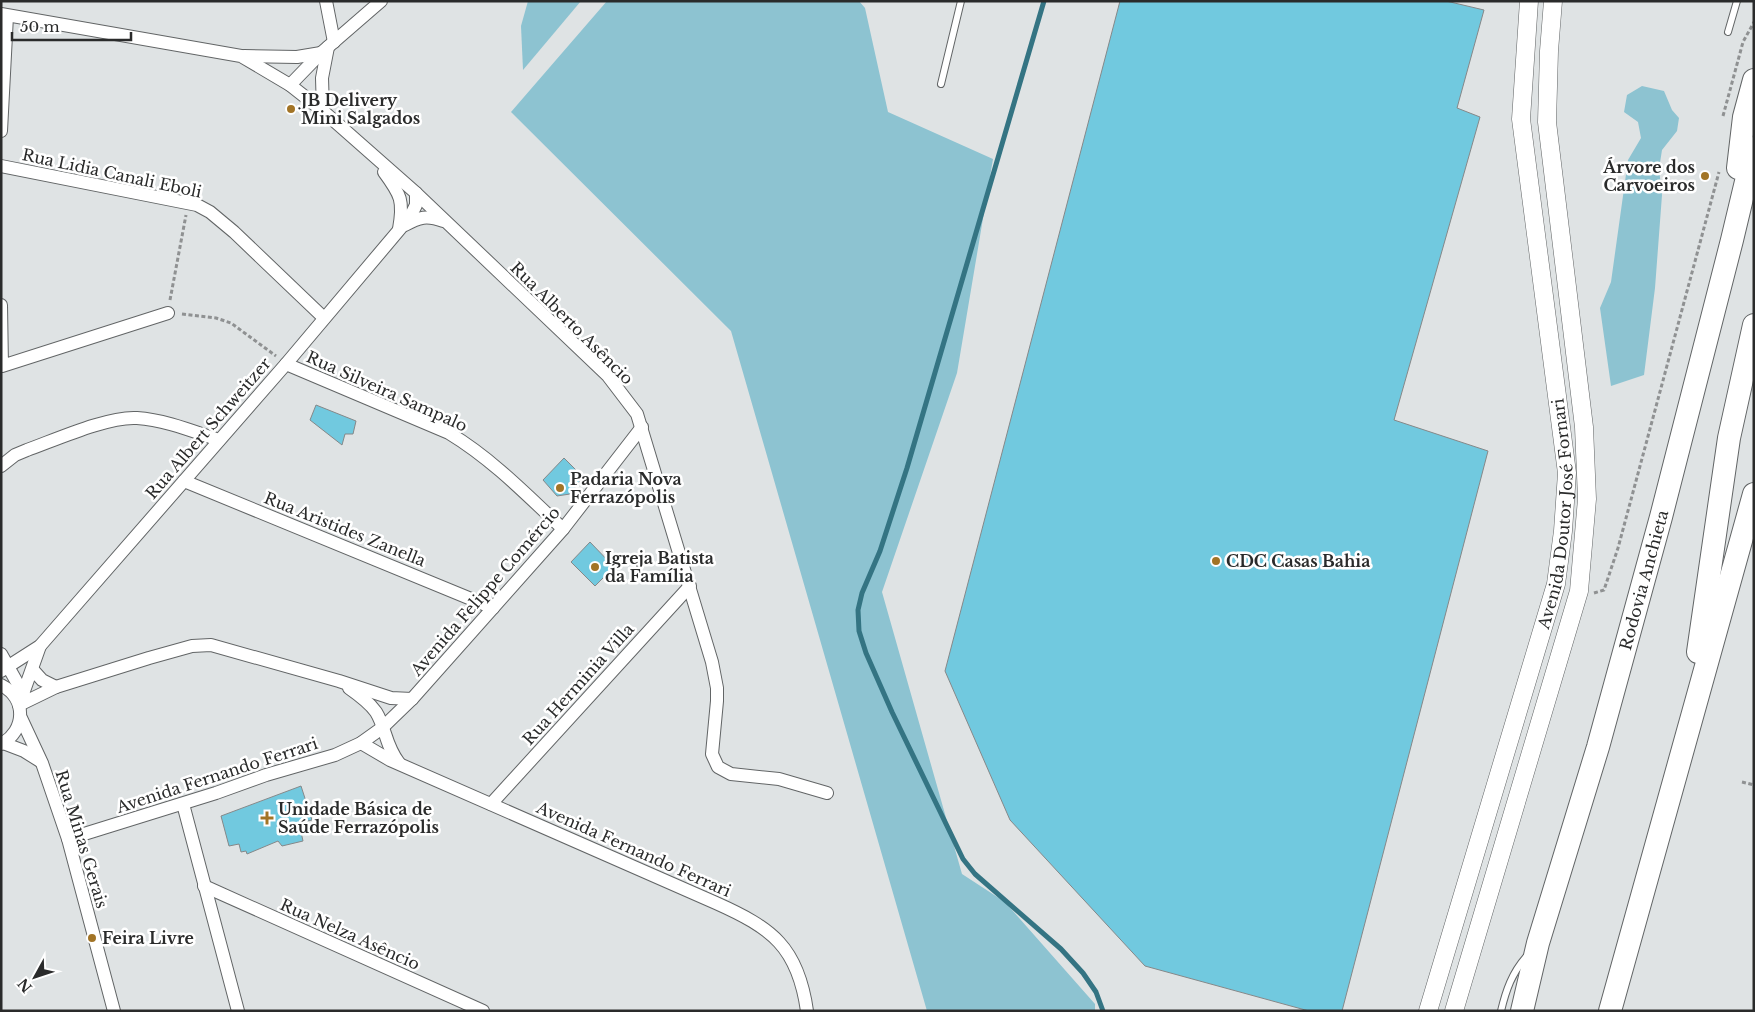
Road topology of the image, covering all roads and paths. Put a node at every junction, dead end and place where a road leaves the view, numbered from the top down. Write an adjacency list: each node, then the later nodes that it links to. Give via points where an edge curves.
1 (326, 1): 10 (street)
2 (381, 1): 10 (street)
3 (961, 1): 14 (lane)
4 (1529, 1): 71 (street, Avenida Doutor José Fornari, via 1522,119 1567,473 1563,531 1556,584)
5 (1553, 1): 42 (street, Avenida Doutor José Fornari, via 1547,122 1586,464 1585,532)
6 (1737, 1): 9 (lane)
7 (4, 15): 11 (street); 17 (street)
8 (1754, 22): 16 (path, via 1743,42)
9 (1728, 32)
10 (328, 47): 11 (street, via 297,56); 13 (street); 15 (street, via 322,78)
11 (241, 56): 13 (street, Rua Alberto Asêncio)
12 (1754, 80): 24 (highway, via 1744,117 1738,169)
13 (290, 84): 15 (street, Rua Alberto Asêncio)
14 (941, 84)
15 (323, 110): 19 (street, Rua Alberto Asêncio)
16 (1723, 120)
17 (1, 131)
18 (1754, 148): 24 (highway, Rodovia Anchieta)
19 (373, 155): 22 (street, Rua Alberto Asêncio); 26 (street, Rua Alberto Asêncio, via 400,198)
20 (1720, 165): 42 (path, via 1618,548 1604,590 1592,593)
21 (1, 166): 23 (street, Rua Lidia Canali Eboli)
22 (416, 193): 25 (street, Rua Alberto Asêncio); 26 (street, Rua Albert Schweitzer, via 414,210)
23 (188, 202): 27 (path); 31 (street, Rua Lidia Canali Eboli, via 210,212 234,232)
24 (1741, 202): 66 (highway, Rodovia Anchieta, via 1661,517)
25 (445, 221): 26 (street, Rua Albert Schweitzer, via 422,217); 35 (street, Rua Alberto Asêncio, via 608,376 637,414)
26 (399, 230): 31 (street, Rua Albert Schweitzer)
27 (172, 289)
28 (1, 305): 34 (street)
29 (168, 313): 34 (street)
30 (188, 315): 33 (path, via 231,323)
31 (324, 318): 33 (street, Rua Albert Schweitzer)
32 (1754, 325): 56 (highway, via 1728,438)
33 (286, 364): 36 (street, Rua Albert Schweitzer); 40 (street, Rua Silveira Sampalo, via 467,444 514,482)
34 (2, 366)
35 (642, 428): 40 (street, Avenida Felippe Comércio); 41 (street, Rua Alberto Asêncio)
36 (219, 440): 37 (street, via 150,419 127,418 27,450); 38 (street, Rua Albert Schweitzer)
37 (1, 466)
38 (184, 481): 43 (street, Rua Aristides Zanella); 44 (street, Rua Albert Schweitzer)
39 (1754, 494): 56 (highway)
40 (563, 529): 43 (street, Avenida Felippe Comércio)
41 (690, 586): 61 (street, Rua Alberto Asêncio, via 717,688 714,761 731,774 779,779); 63 (street, Rua Herminia Villa)
42 (1578, 591): 72 (street, Avenida Doutor José Fornari)
43 (493, 608): 51 (street, Avenida Felippe Comércio)
44 (40, 646): 46 (street, Rua Albert Schweitzer); 47 (street, Rua Albert Schweitzer)
45 (1, 654): 46 (street, Rua Minas Gerais)
46 (5, 669): 52 (street, Rua Minas Gerais)
47 (33, 670): 50 (street, via 42,680); 52 (street, Rua Albert Schweitzer)
48 (339, 681): 50 (street, via 210,645 192,646); 51 (street, via 391,698); 53 (street, via 371,706)
49 (1, 685): 52 (street, via 12,692)
50 (56, 687): 52 (street)
51 (412, 700): 53 (street, Avenida Felippe Comércio)
52 (21, 706): 54 (street, Rua Albert Schweitzer, via 17,730); 57 (street, Rua Minas Gerais)
53 (382, 728): 55 (street, Avenida Felippe Comércio); 58 (street)
54 (2, 743): 57 (street, Rua Minas Gerais, via 24,751)
55 (361, 743): 58 (street, Avenida Fernando Ferrari); 62 (street, Avenida Fernando Ferrari, via 335,755)
56 (1684, 745): 75 (highway)
57 (42, 763): 64 (street, Rua Minas Gerais)
58 (400, 765): 63 (street, Avenida Fernando Ferrari)
59 (1742, 782): 60 (path)
60 (1754, 785)
61 (827, 793)
62 (183, 804): 64 (street, Avenida Fernando Ferrari); 65 (street)
63 (491, 804): 70 (street, Avenida Fernando Ferrari, via 757,923 776,938 791,958)
64 (68, 840): 67 (street, Rua Minas Gerais)
65 (204, 886): 68 (street); 69 (street, Rua Nelza Asêncio)
66 (1538, 943): 73 (lane, via 1516,968); 74 (highway, Rodovia Anchieta)
67 (114, 1011)
68 (238, 1011)
69 (483, 1011)
70 (807, 1011)
71 (1428, 1011)
72 (1454, 1011)
73 (1501, 1011)
74 (1522, 1011)
75 (1610, 1011)

